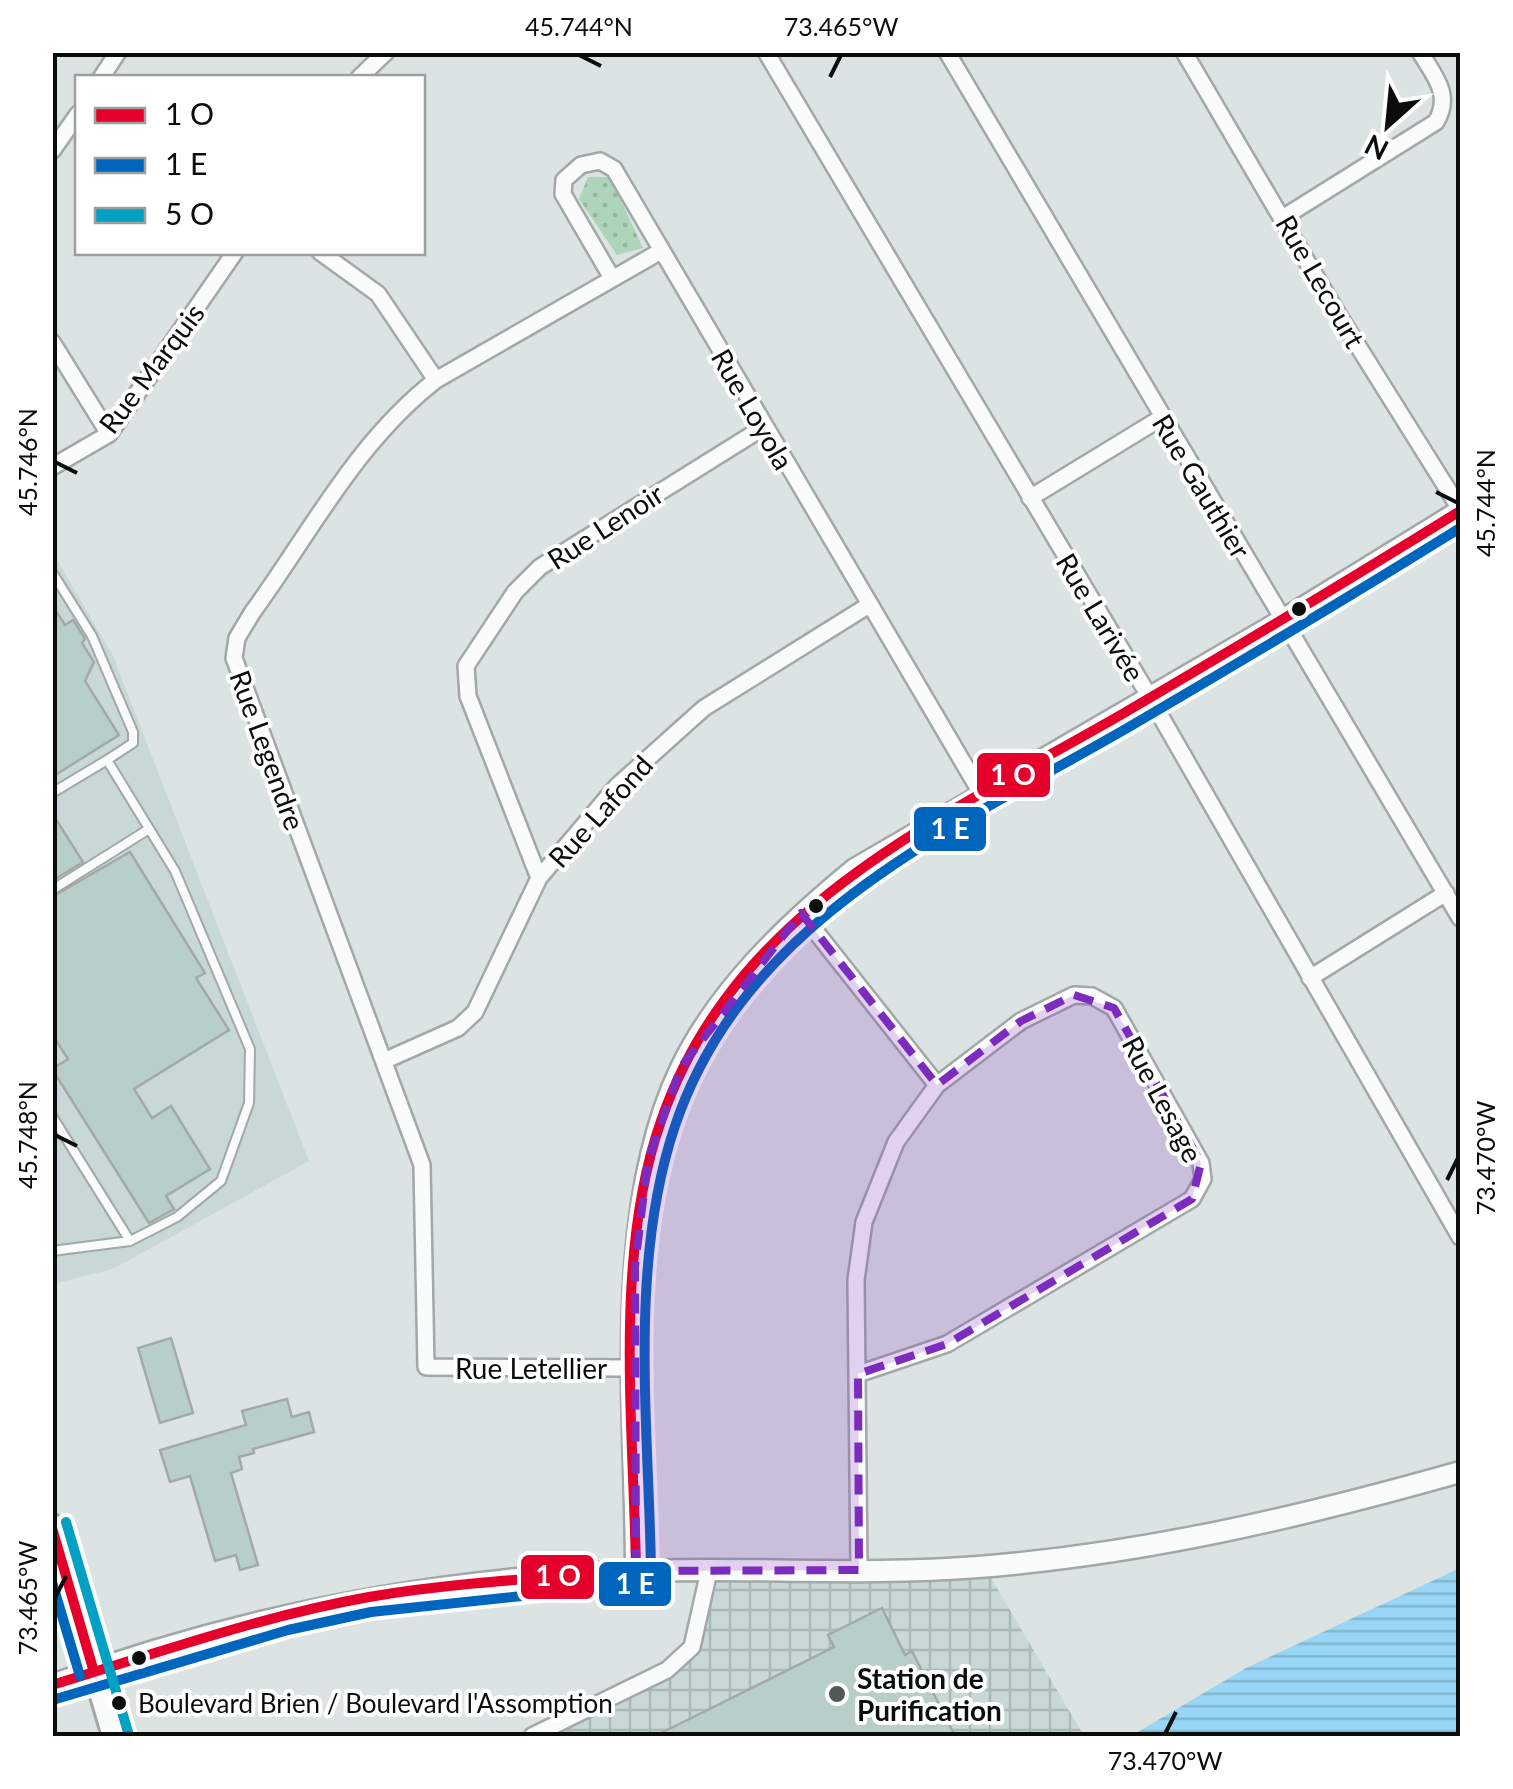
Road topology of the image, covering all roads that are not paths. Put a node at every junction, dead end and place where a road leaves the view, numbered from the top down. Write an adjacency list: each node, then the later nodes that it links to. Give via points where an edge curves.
1 (118, 52): 7 (street)
2 (386, 52): 8 (street)
3 (766, 52): 22 (street, Rue Larivée)
4 (946, 52): 18 (street, Rue Gauthier)
5 (1184, 52): 11 (street, Rue Lecourt)
6 (1420, 52): 11 (street, via 1444,93 1436,122)
7 (103, 75)
8 (362, 75)
9 (75, 118): 10 (street)
10 (52, 151)
11 (1284, 217): 23 (street, Rue Lecourt)
12 (661, 251): 15 (street, Rue Legendre); 15 (street, Rue Loyola, via 614,169 600,161 581,165 564,180 563,194); 19 (street, Rue Loyola)
13 (233, 255): 20 (street, Rue Marquis)
14 (324, 255): 17 (street, via 378,294)
15 (612, 278): 17 (street, Rue Legendre)
16 (52, 342): 20 (street)
17 (436, 380): 38 (street, Rue Legendre, via 352,464 252,613 234,658)
18 (1162, 418): 22 (street); 26 (street, Rue Gauthier)
19 (764, 427): 25 (street, Rue Loyola); 32 (street, Rue Lenoir, via 562,549 514,592 466,666 468,696)
20 (108, 434): 21 (street, Rue Marquis)
21 (52, 468)
22 (1030, 498): 27 (street, Rue Larivée)
23 (1460, 510): 26 (street)
24 (52, 572): 28 (lane, via 106,662 133,732 133,743)
25 (869, 605): 30 (street, Rue Loyola); 32 (street, Rue Lafond, via 704,708 616,786)
26 (1283, 620): 27 (street); 34 (street, Rue Gauthier)
27 (1149, 696): 30 (street); 37 (street, Rue Larivée)
28 (107, 760): 29 (lane); 31 (lane)
29 (52, 793)
30 (982, 793): 35 (street, via 855,870)
31 (149, 829): 33 (lane); 42 (lane, via 176,871 250,1049 249,1104 221,1181)
32 (539, 878): 38 (street, Rue Lafond, via 474,1012 458,1028)
33 (52, 890)
34 (1446, 893): 36 (street, Rue Gauthier); 37 (street)
35 (801, 913): 39 (street); 45 (street, via 717,1012 681,1067 648,1160 635,1266)
36 (1460, 918)
37 (1310, 978): 41 (street, Rue Larivée)
38 (386, 1060): 44 (street, Rue Legendre, via 422,1165)
39 (937, 1085): 46 (street, Rue Lesage, via 896,1142 864,1222 856,1280); 46 (street, Rue Lesage, via 1021,1021 1074,995 1092,996 1114,1008 1202,1162 1202,1179 1192,1199 948,1344)
40 (52, 1116): 42 (lane)
41 (1460, 1238)
42 (130, 1241): 43 (lane)
43 (52, 1251)
44 (426, 1367): 45 (street, Rue Letellier)
45 (635, 1368): 51 (street)
46 (858, 1374): 50 (street, Rue Lesage)
47 (1460, 1472): 50 (street, via 1288,1521 1126,1552 934,1570)
48 (54, 1537): 52 (main road)
49 (709, 1570): 50 (street); 51 (street); 57 (street, via 692,1648 667,1670)
50 (859, 1570)
51 (636, 1571): 54 (street, via 368,1597)
52 (76, 1612): 53 (lane); 54 (main road)
53 (52, 1618)
54 (94, 1672): 55 (street); 56 (main road)
55 (52, 1685)
56 (114, 1736)
57 (532, 1736)

